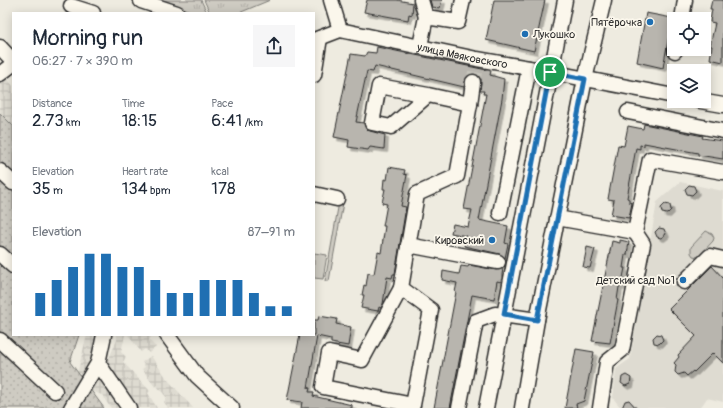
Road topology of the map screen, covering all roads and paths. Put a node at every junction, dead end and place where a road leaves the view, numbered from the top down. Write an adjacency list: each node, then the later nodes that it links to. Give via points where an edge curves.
1 (141, 0): 10 (street); 11 (street)
2 (331, 0): 14 (street)
3 (421, 0): 13 (street)
4 (463, 0): 13 (street, via 458,22)
5 (565, 0): 23 (street)
6 (604, 0): 25 (street)
7 (685, 0): 12 (street)
8 (71, 6): 9 (street)
9 (90, 12)
10 (136, 12)
11 (174, 12)
12 (683, 12)
13 (426, 17): 16 (street)
14 (340, 30): 15 (street); 16 (street, улица Маяковского)
15 (317, 39): 19 (street)
16 (420, 46): 22 (street, улица Маяковского)
17 (0, 47): 18 (street)
18 (12, 62)
19 (315, 62)
20 (12, 64): 24 (street)
21 (529, 68): 22 (street, улица Маяковского); 23 (street, улица Маяковского); 38 (street)
22 (475, 71): 29 (street)
23 (550, 72): 25 (street, улица Маяковского); 44 (street)
24 (0, 74)
25 (585, 79): 27 (street, улица Маяковского); 39 (street)
26 (428, 95): 29 (street)
27 (667, 95)
28 (711, 103): 30 (street)
29 (470, 104): 41 (street, via 457,176 417,194)
30 (723, 105)
31 (628, 112): 32 (street)
32 (723, 131)
33 (0, 171): 35 (street)
34 (723, 172): 40 (street, via 650,159)
35 (12, 182)
36 (315, 194): 37 (street)
37 (337, 199)
38 (500, 213)
39 (557, 218): 40 (street); 49 (street)
40 (635, 232): 61 (street, via 643,244 622,350 607,362)
41 (408, 245): 44 (street); 47 (street)
42 (0, 254): 45 (street)
43 (723, 259): 46 (street, via 710,256)
44 (505, 263): 48 (street)
45 (12, 265)
46 (684, 282)
47 (400, 288): 47 (street, via 362,360 328,353 323,387 412,405 431,310)
48 (504, 314): 49 (street); 58 (street, via 495,314 476,321); 59 (street)
49 (537, 320): 60 (street)
50 (104, 336): 53 (street)
51 (168, 336): 57 (street, via 197,376)
52 (0, 340): 54 (street)
53 (98, 363): 55 (street); 56 (street)
54 (55, 391)
55 (77, 406)
56 (129, 408)
57 (232, 408)
58 (459, 408)
59 (486, 408)
60 (522, 408)
61 (600, 408)

